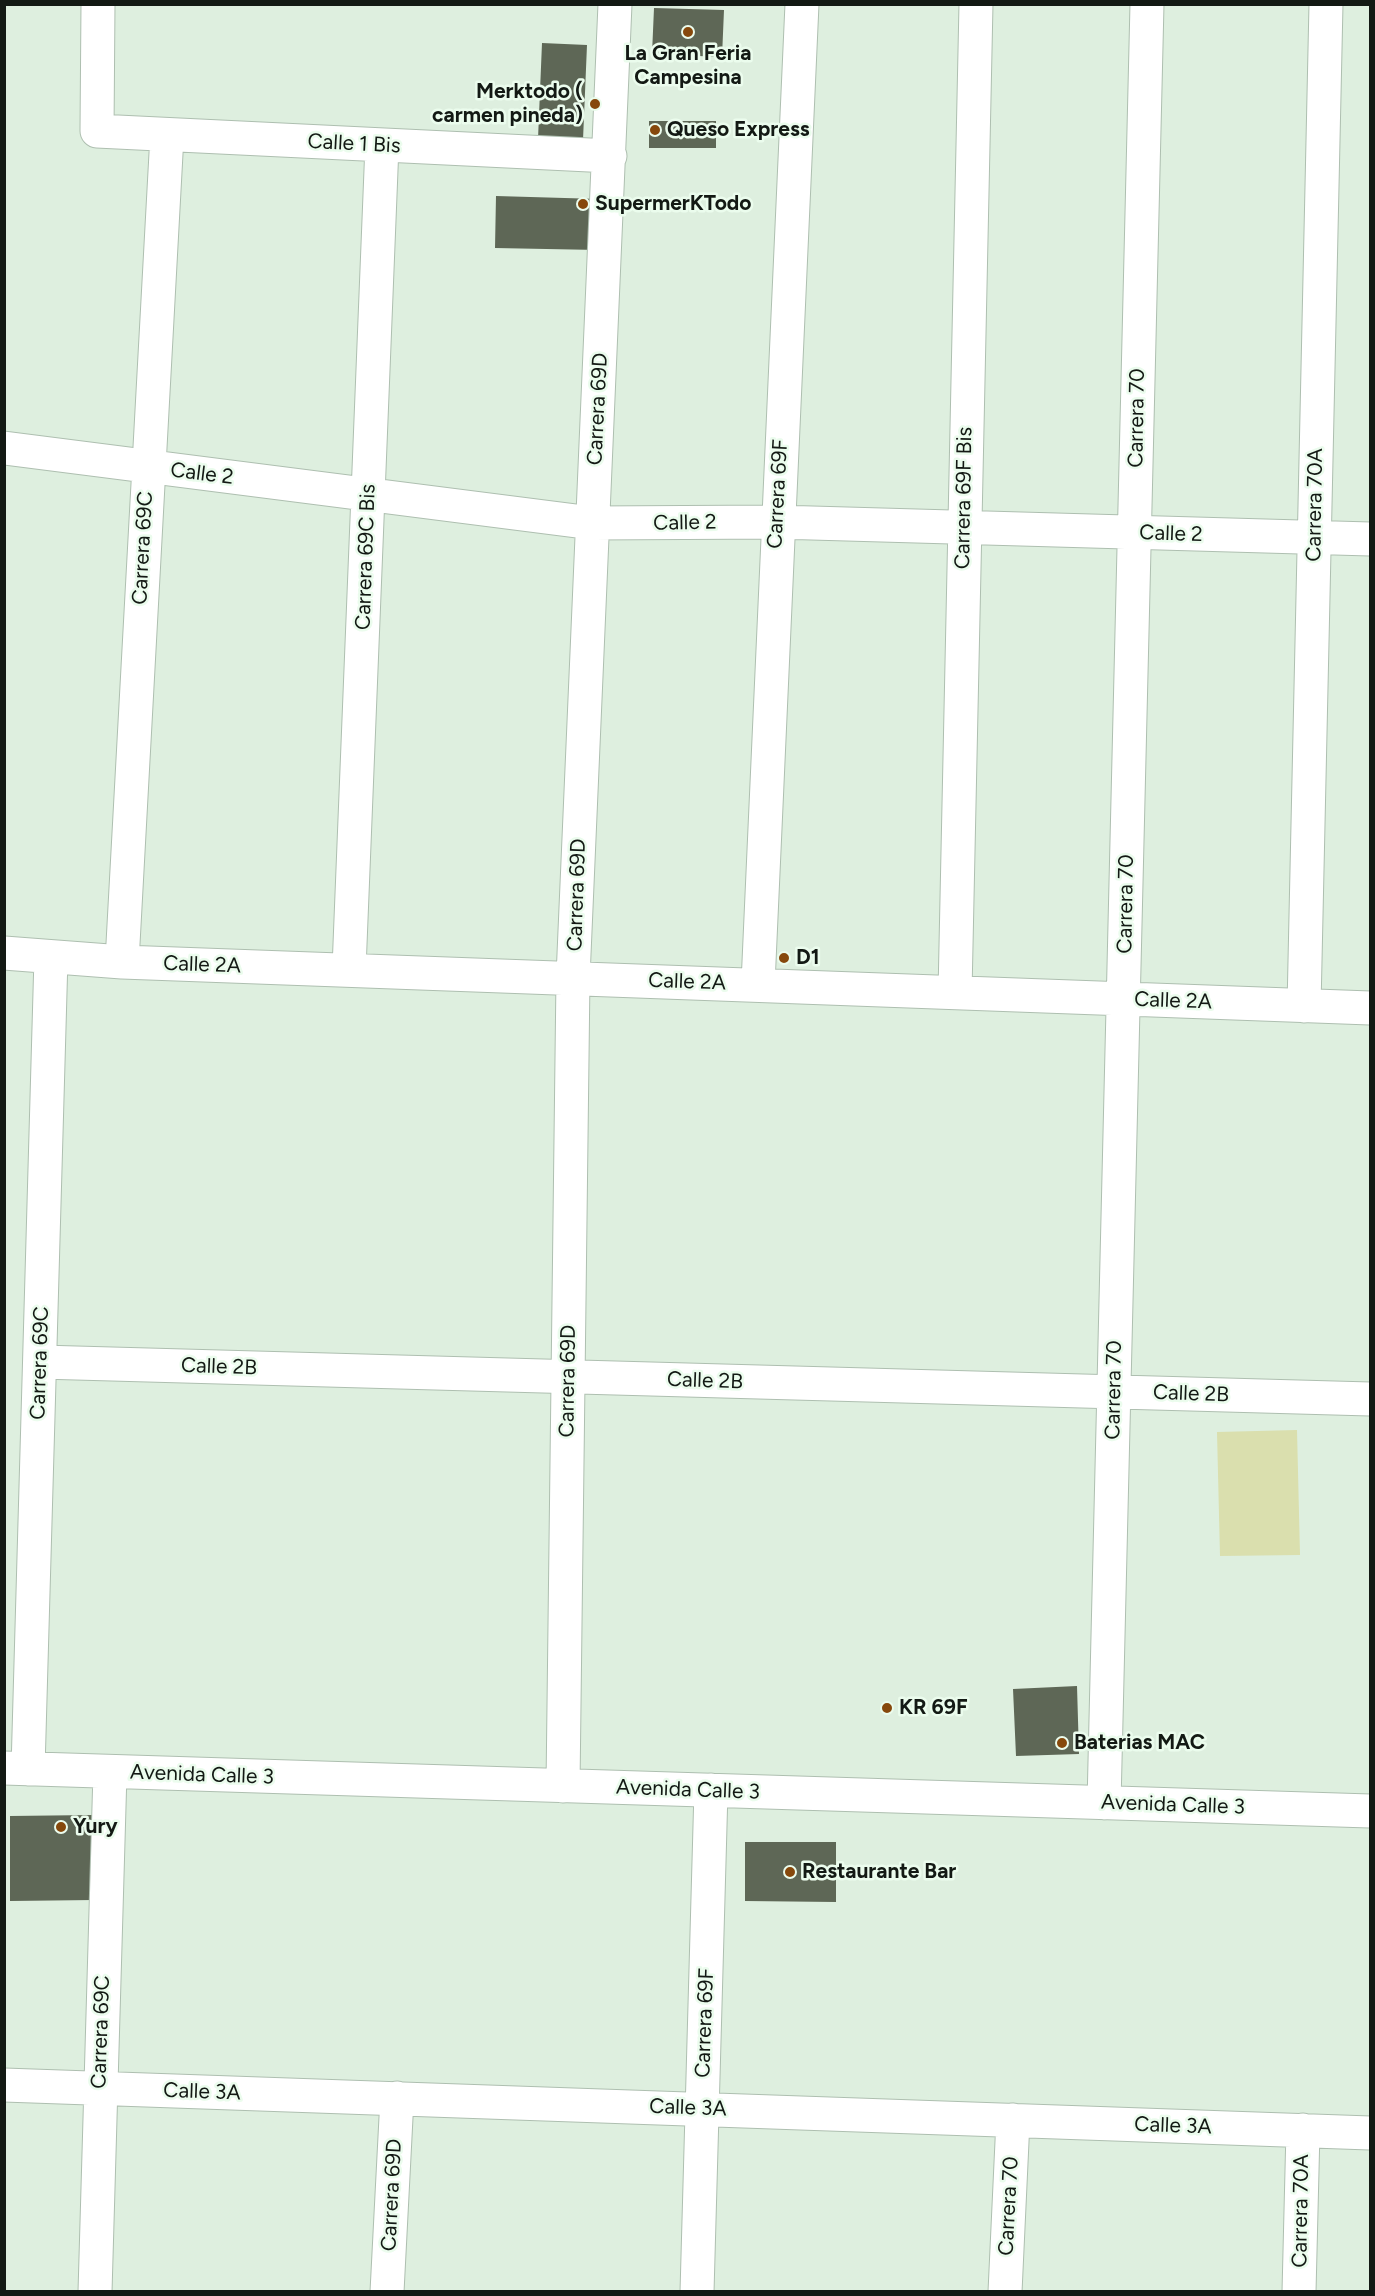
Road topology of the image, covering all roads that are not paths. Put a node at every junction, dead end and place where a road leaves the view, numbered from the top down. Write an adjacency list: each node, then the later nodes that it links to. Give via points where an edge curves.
1 (98, 4): 7 (street, Calle 1 Bis, via 97,131)
2 (615, 4): 9 (street, Carrera 69D)
3 (802, 4): 13 (street, Carrera 69F)
4 (976, 4): 15 (street, Carrera 69F Bis)
5 (1147, 4): 16 (street, Carrera 70)
6 (1326, 4): 17 (street, Carrera 70A)
7 (167, 135): 8 (street, Calle 1 Bis); 11 (street, Carrera 69C)
8 (382, 145): 9 (street, Calle 1 Bis); 12 (street, Carrera 69C Bis)
9 (610, 156): 14 (street, Carrera 69D)
10 (4, 448): 11 (street, Calle 2)
11 (147, 466): 12 (street, Calle 2); 21 (street, Carrera 69C)
12 (368, 495): 14 (street, Calle 2); 22 (street, Carrera 69C Bis)
13 (777, 522): 14 (street, Calle 2); 15 (street, Calle 2); 24 (street, Carrera 69F)
14 (592, 524): 23 (street, Carrera 69D)
15 (963, 527): 16 (street, Calle 2); 25 (street, Carrera 69F Bis)
16 (1135, 533): 17 (street, Calle 2); 26 (street, Carrera 70)
17 (1314, 538): 18 (street, Calle 2); 27 (street, Carrera 70A)
18 (1371, 539)
19 (4, 953): 20 (street, Calle 2A)
20 (51, 957): 21 (street, Calle 2A); 29 (street, Carrera 69C)
21 (122, 962): 22 (street, Calle 2A)
22 (349, 969): 23 (street, Calle 2A)
23 (573, 977): 24 (street, Calle 2A); 30 (street, Carrera 69D)
24 (758, 984): 25 (street, Calle 2A)
25 (955, 992): 26 (street, Calle 2A)
26 (1123, 999): 27 (street, Calle 2A); 31 (street, Carrera 70)
27 (1304, 1006): 28 (street, Calle 2A)
28 (1371, 1008)
29 (40, 1362): 30 (street, Calle 2B); 33 (street, Carrera 69C)
30 (568, 1377): 31 (street, Calle 2B); 35 (street, Carrera 69D)
31 (1114, 1392): 32 (street, Calle 2B); 37 (street, Carrera 70)
32 (1371, 1399)
33 (16, 1769): 34 (street, Avenida Calle 3)
34 (110, 1772): 35 (street, Avenida Calle 3); 40 (street, Carrera 69C)
35 (563, 1786): 36 (street, Avenida Calle 3)
36 (711, 1790): 37 (street, Avenida Calle 3); 42 (street, Carrera 69F)
37 (1104, 1803): 38 (street, Avenida Calle 3)
38 (1371, 1811)
39 (4, 2085): 40 (street, Calle 3A)
40 (100, 2088): 41 (street, Calle 3A); 46 (street, Carrera 69C)
41 (397, 2098): 42 (street, Calle 3A); 47 (street, Carrera 69D)
42 (702, 2109): 43 (street, Calle 3A); 48 (street, Carrera 69F)
43 (1013, 2120): 44 (street, Calle 3A); 49 (street, Carrera 70)
44 (1303, 2130): 45 (street, Calle 3A); 50 (street, Carrera 70A)
45 (1371, 2133)
46 (94, 2292)
47 (387, 2292)
48 (698, 2292)
49 (1005, 2292)
50 (1299, 2292)

